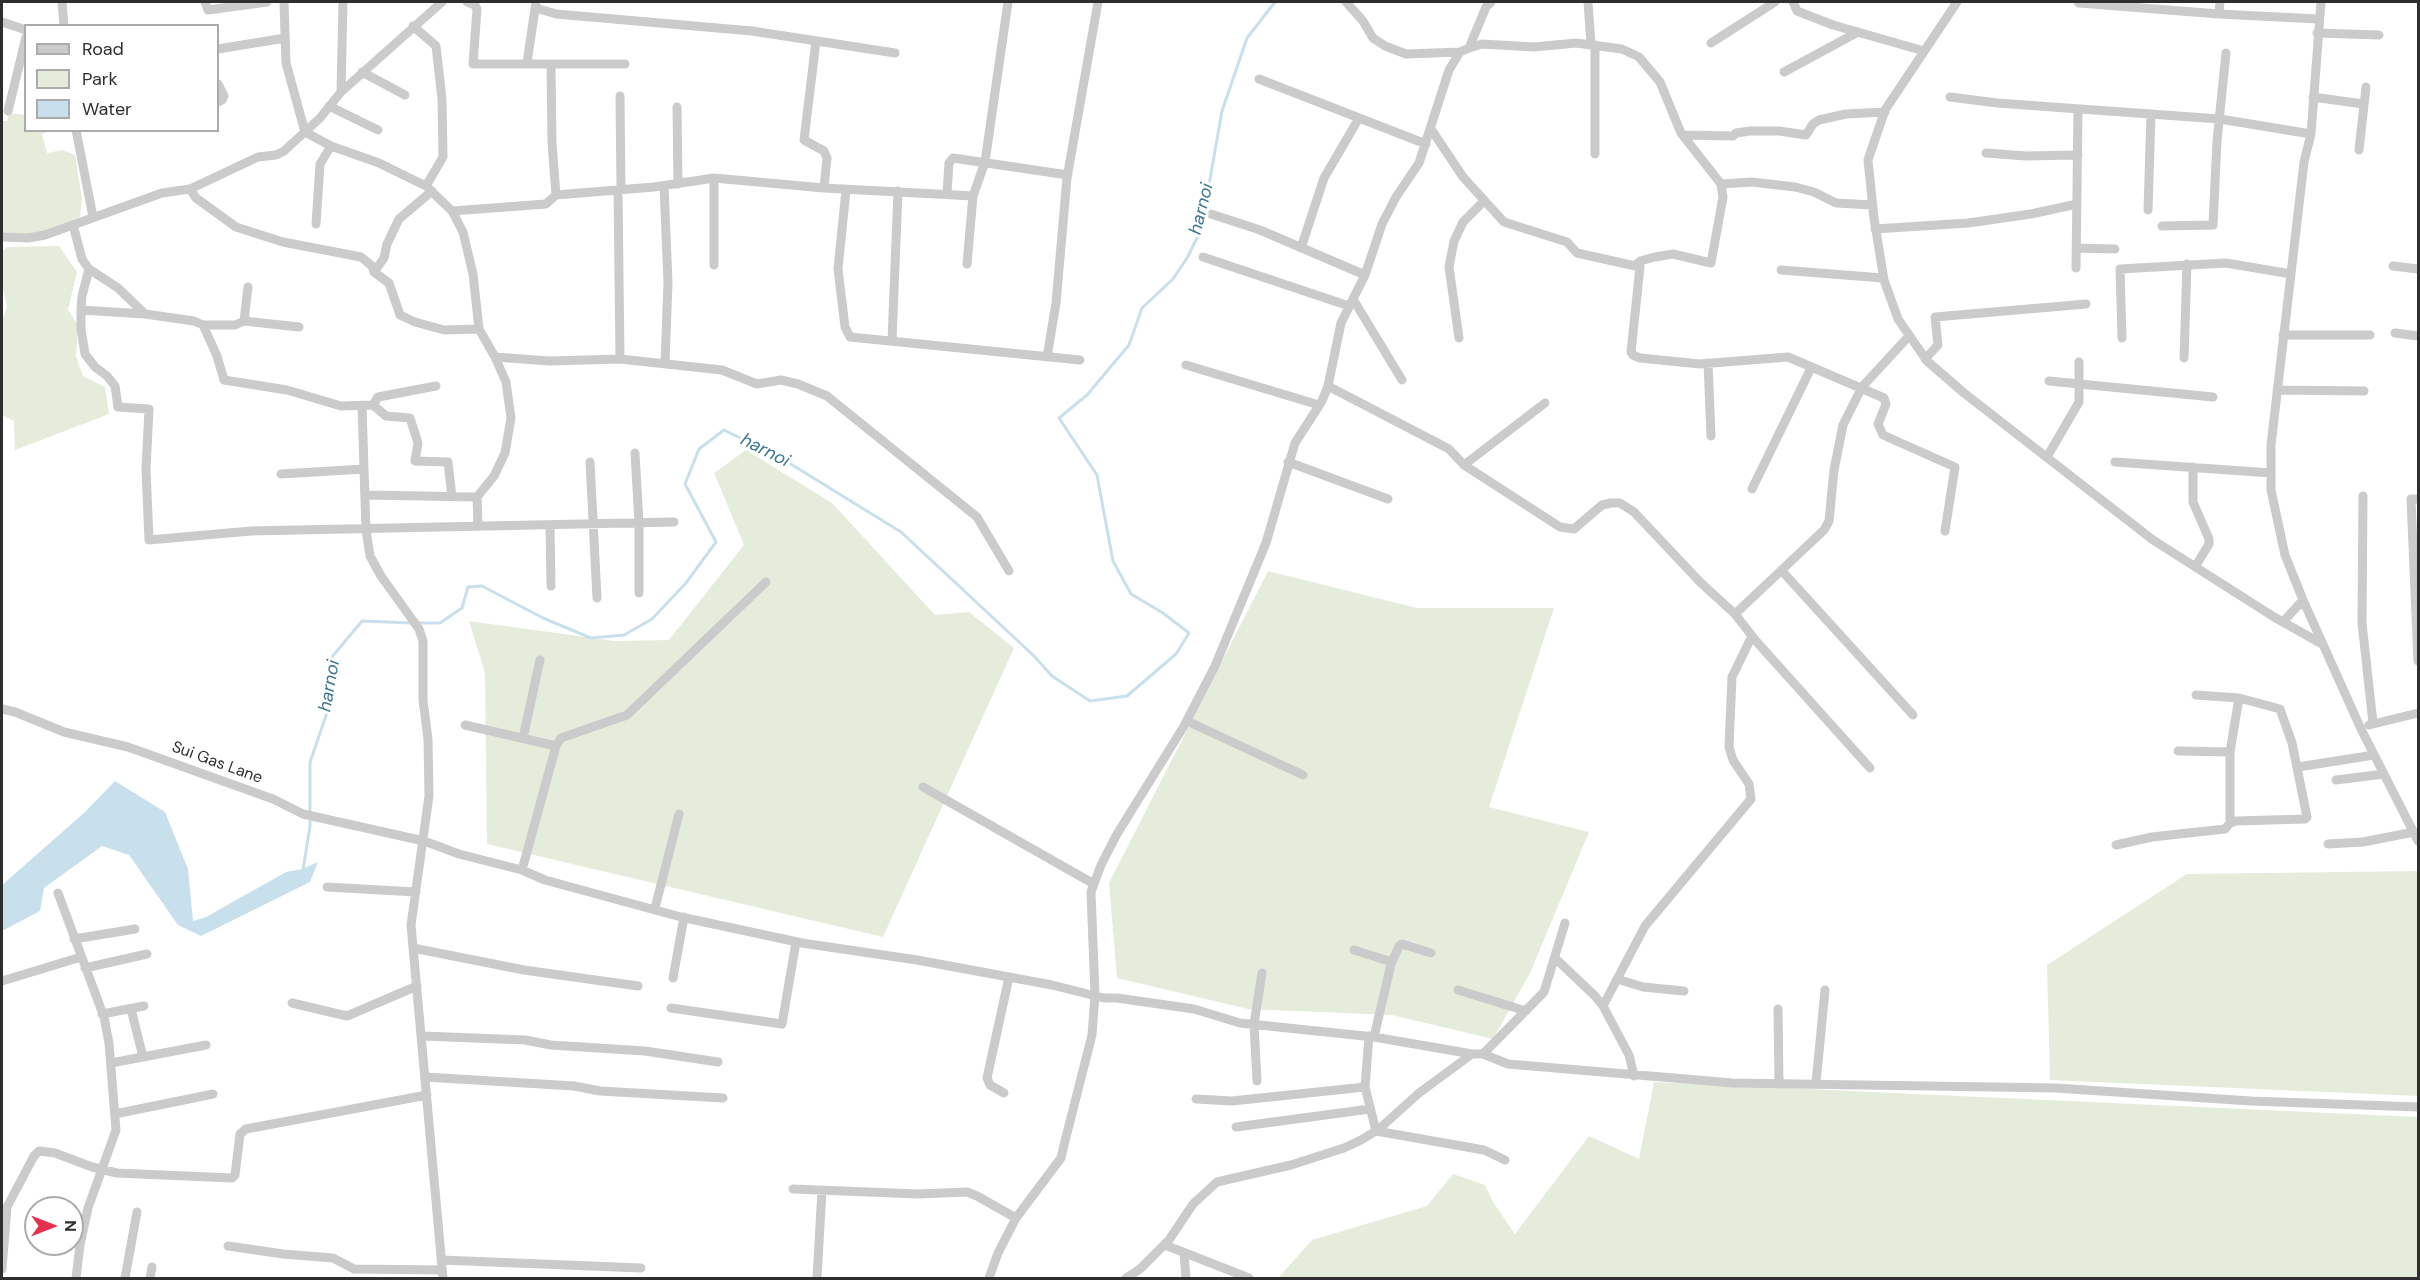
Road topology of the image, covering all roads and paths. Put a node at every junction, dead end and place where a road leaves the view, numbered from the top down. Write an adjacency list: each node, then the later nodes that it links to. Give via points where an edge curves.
1 (62, 2): 23 (street)
2 (205, 2): 3 (street, via 208,9)
3 (267, 2)
4 (284, 2): 29 (street)
5 (343, 2): 47 (street)
6 (442, 2): 24 (street)
7 (467, 2): 39 (street, via 477,9 473,64)
8 (1008, 2): 74 (street)
9 (1098, 2): 75 (street)
10 (1346, 2): 35 (street, via 1373,38 1384,46 1406,54)
11 (1491, 2): 35 (street)
12 (1588, 2): 33 (street)
13 (1776, 2): 31 (street)
14 (1793, 2): 26 (street, via 1797,11)
15 (1957, 2): 36 (street)
16 (2078, 2): 20 (street)
17 (2220, 2): 20 (street)
18 (2321, 2): 21 (street)
19 (536, 5): 30 (street, via 556,14 663,21); 39 (street)
20 (2219, 14): 21 (street)
21 (2318, 19): 27 (street)
22 (2, 22): 25 (street)
23 (64, 24)
24 (413, 26): 42 (street); 82 (street, via 436,46 442,99 443,157)
25 (24, 29)
26 (1858, 32): 36 (street); 43 (street)
27 (2317, 33): 28 (street); 51 (street)
28 (2379, 35)
29 (285, 38): 34 (street); 65 (street, via 286,63)
30 (816, 40): 37 (street); 80 (street, via 804,140 824,151 827,158)
31 (1711, 43)
32 (24, 45): 57 (street)
33 (1593, 45): 35 (street, via 1482,44); 67 (street, via 1622,49 1638,57 1660,82); 72 (street)
34 (219, 49)
35 (1465, 50): 62 (street, via 1449,70)
36 (1924, 51): 58 (street)
37 (895, 53)
38 (2226, 53): 61 (street)
39 (527, 63): 41 (street)
40 (626, 64): 41 (street)
41 (551, 65): 87 (street)
42 (362, 72): 47 (street); 48 (street)
43 (1784, 72)
44 (1259, 79): 60 (street)
45 (219, 86): 52 (street, via 224,96)
46 (2366, 87): 53 (street)
47 (341, 92): 54 (street)
48 (405, 95)
49 (620, 96): 83 (street)
50 (1950, 97): 56 (street)
51 (2313, 97): 53 (street); 66 (street)
52 (219, 102)
53 (2363, 104): 70 (street)
54 (329, 106): 63 (street); 65 (street)
55 (677, 106): 77 (street)
56 (2078, 109): 59 (street); 73 (street)
57 (8, 111)
58 (1885, 111): 67 (street, via 1820,120 1806,135 1779,131 1750,131 1733,136); 91 (street, via 1868,160)
59 (2151, 114): 61 (street); 92 (street)
60 (1359, 118): 68 (street); 101 (street, via 1324,178)
61 (2220, 119): 66 (street); 98 (street, via 2213,225)
62 (1431, 129): 68 (street); 89 (street)
63 (378, 130)
64 (76, 132): 95 (street)
65 (305, 132): 69 (street); 81 (street, via 284,151 258,156)
66 (2311, 134): 115 (street)
67 (1683, 135): 78 (street)
68 (1426, 144): 116 (street, via 1419,163 1382,224)
69 (331, 146): 82 (street, via 379,163); 96 (street, via 320,164)
70 (2359, 150)
71 (1986, 153): 73 (street)
72 (1595, 154)
73 (2078, 155): 90 (street)
74 (985, 162): 75 (street); 86 (street, via 953,158 949,163); 88 (street)
75 (1068, 175): 136 (street)
76 (714, 178): 77 (street); 80 (street); 107 (street)
77 (678, 184): 79 (street)
78 (1721, 184): 91 (street, via 1752,182 1795,187 1836,203); 108 (street, via 1723,197 1712,262 1673,254 1655,256)
79 (664, 186): 83 (street); 143 (street, via 668,282)
80 (824, 188): 84 (street)
81 (190, 189): 95 (street, via 162,193); 114 (street, via 196,198 236,227 361,257)
82 (429, 189): 93 (street); 114 (street, via 399,219 384,258)
83 (620, 190): 87 (street); 138 (street)
84 (846, 190): 85 (street); 134 (street, via 838,269 847,335)
85 (898, 191): 86 (street); 134 (street)
86 (947, 193): 88 (street)
87 (556, 195): 93 (street, via 546,204)
88 (973, 196): 105 (street)
89 (1484, 201): 108 (street, via 1504,222 1567,242 1577,253); 132 (street, via 1463,222 1449,267)
90 (2077, 204): 99 (street, via 1987,221); 102 (street)
91 (1872, 205): 99 (street)
92 (2148, 210)
93 (452, 211): 126 (street, via 469,251)
94 (1211, 214): 101 (street)
95 (93, 217): 97 (street)
96 (316, 224)
97 (73, 225): 100 (street, via 28,238); 111 (street)
98 (2162, 226)
99 (1875, 229): 117 (street)
100 (2, 237)
101 (1301, 248): 116 (street)
102 (2076, 248): 103 (street); 110 (street)
103 (2115, 249)
104 (1203, 257): 119 (street)
105 (967, 264)
106 (2187, 264): 115 (street, via 2226,263); 133 (street, via 2120,268); 137 (street)
107 (714, 265)
108 (1636, 265): 142 (street, via 1640,267 1632,355)
109 (2393, 266): 112 (street)
110 (2076, 268)
111 (89, 269): 121 (street); 122 (street)
112 (2418, 269)
113 (1781, 270): 117 (street)
114 (374, 272): 126 (street, via 389,283 400,315 444,330)
115 (2291, 274): 128 (street)
116 (1365, 276): 119 (street)
117 (1884, 278): 130 (street, via 1898,319)
118 (248, 287): 123 (street)
119 (1351, 303): 146 (street); 150 (street, via 1341,323)
120 (2086, 304): 139 (street, via 1935,317 1938,345)
121 (81, 310): 122 (street); 182 (street, via 86,354 115,386 118,407 148,410 149,540 251,531)
122 (145, 314): 124 (street)
123 (244, 321): 124 (street, via 235,325); 125 (street)
124 (203, 325): 158 (street, via 224,380 287,390 341,406)
125 (299, 327)
126 (479, 329): 135 (street)
127 (2395, 333): 131 (street)
128 (2283, 335): 129 (street); 152 (street)
129 (2370, 335)
130 (1909, 336): 139 (street); 151 (street)
131 (2418, 336)
132 (1459, 338)
133 (2122, 338)
134 (892, 341): 136 (street)
135 (495, 357): 138 (street, via 549,361); 174 (street, via 506,382 511,418 504,453 494,476)
136 (1047, 357): 140 (street)
137 (2184, 358)
138 (620, 359): 143 (street)
139 (1925, 359): 161 (street)
140 (1080, 360)
141 (2079, 362): 148 (street)
142 (1708, 363): 145 (street, via 1788,357); 159 (street)
143 (665, 364): 185 (street, via 722,370 757,384 781,380 827,396 976,517)
144 (1186, 365): 157 (street)
145 (1811, 368): 151 (street); 170 (street)
146 (1402, 380)
147 (2049, 381): 148 (street)
148 (2079, 384): 154 (street); 161 (street, via 2079,402)
149 (436, 386): 156 (street, via 378,397)
150 (1328, 386): 157 (street); 165 (street, via 1449,448)
151 (1862, 387): 183 (street, via 1884,398 1886,404 1878,424 1883,435 1955,467); 186 (street, via 1843,425 1829,520 1824,530)
152 (2277, 390): 153 (street); 168 (street)
153 (2364, 391)
154 (2213, 397)
155 (1545, 403): 165 (street)
156 (373, 405): 158 (street); 173 (street, via 386,416 410,418 418,443 415,461 448,462)
157 (1319, 405): 163 (street, via 1295,442)
158 (363, 407): 167 (street)
159 (1711, 436)
160 (635, 453): 178 (street)
161 (2047, 457): 184 (street, via 2153,540)
162 (590, 462): 179 (street)
163 (1288, 462): 175 (street); 204 (street, via 1266,543 1220,656)
164 (2115, 462): 166 (street)
165 (1464, 465): 192 (street, via 1569,530 1602,505 1620,502)
166 (2193, 467): 168 (street); 184 (street, via 2193,502 2209,539)
167 (364, 469): 169 (street); 171 (street)
168 (2271, 473): 191 (street, via 2285,555)
169 (281, 474)
170 (1752, 489)
171 (365, 495): 173 (street); 182 (street)
172 (2363, 496): 205 (street, via 2362,623)
173 (452, 497): 174 (street)
174 (477, 497): 181 (street)
175 (1388, 499)
176 (2418, 499): 196 (street, via 2411,500)
177 (674, 522): 178 (street)
178 (639, 523): 179 (street); 189 (street)
179 (594, 524): 180 (street); 190 (street)
180 (550, 525): 181 (street); 188 (street)
181 (478, 526): 182 (street)
182 (366, 530): 222 (street, via 370,556 423,640 429,796)
183 (1945, 531)
184 (2195, 567): 193 (street)
185 (1009, 571)
186 (1782, 571): 192 (street); 203 (street)
187 (766, 582): 209 (street, via 627,715 561,738)
188 (551, 586)
189 (639, 593)
190 (597, 598)
191 (2304, 600): 193 (street); 195 (street)
192 (1736, 614): 194 (street)
193 (2283, 622): 195 (street)
194 (1752, 636): 214 (street); 247 (street, via 1732,677 1729,747 1749,784 1751,799 1645,926)
195 (2322, 644): 207 (street)
196 (2418, 654): 198 (street)
197 (540, 660): 208 (street)
198 (2418, 661)
199 (2196, 695): 200 (street)
200 (2239, 698): 211 (street); 213 (street, via 2280,709)
201 (2, 709): 222 (street, Sui Gas Lane, via 64,732 128,747 303,814)
202 (2418, 713): 205 (street)
203 (1913, 715)
204 (1187, 721): 216 (street); 226 (street, via 1116,834)
205 (2373, 723): 207 (street)
206 (465, 725): 208 (street)
207 (2361, 729): 212 (street)
208 (524, 738): 209 (street)
209 (556, 746): 225 (street)
210 (2178, 751): 211 (street)
211 (2230, 752): 220 (street)
212 (2374, 755): 213 (street); 215 (street)
213 (2298, 767): 220 (street, via 2305,819)
214 (1870, 768)
215 (2384, 774): 217 (street); 221 (street)
216 (1303, 775)
217 (2336, 780)
218 (923, 787): 226 (street)
219 (679, 814): 230 (street)
220 (2230, 823): 224 (street, via 2225,828)
221 (2416, 836): 223 (street)
222 (424, 841): 225 (street, Sui Gas Lane); 228 (street)
223 (2328, 844)
224 (2116, 845)
225 (522, 870): 230 (street, Sui Gas Lane, via 545,880)
226 (1094, 884): 254 (street, via 1091,892)
227 (327, 887): 228 (street)
228 (416, 892): 236 (street, via 411,925)
229 (58, 893): 234 (street)
230 (655, 908): 231 (street, Sui Gas Lane)
231 (684, 917): 235 (street, Sui Gas Lane); 246 (street)
232 (1565, 923): 241 (street)
233 (135, 929): 234 (street)
234 (74, 939): 240 (street)
235 (796, 942): 245 (street, Sui Gas Lane); 258 (street, via 782,1024)
236 (413, 948): 249 (street); 250 (street, via 524,970)
237 (1354, 950): 242 (street)
238 (1431, 953): 242 (street, via 1402,944)
239 (147, 954): 243 (street)
240 (81, 957): 243 (street); 248 (street)
241 (1555, 958): 257 (street); 261 (street, via 1544,992)
242 (1392, 962): 265 (street)
243 (85, 968): 262 (street)
244 (1262, 973): 263 (street)
245 (1009, 977): 254 (street, Sui Gas Lane); 278 (street, via 987,1078 990,1085)
246 (673, 978)
247 (1617, 979): 252 (street, via 1643,987); 257 (street)
248 (2, 981)
249 (417, 986): 255 (street, via 346,1016); 264 (street)
250 (638, 986)
251 (1458, 990): 261 (street)
252 (1684, 990)
253 (1825, 990): 276 (street)
254 (1095, 995): 263 (street, Sui Gas Lane, via 1194,1009); 293 (street, via 1092,1035 1060,1158)
255 (292, 1003)
256 (144, 1006): 259 (street)
257 (1603, 1006): 272 (street, via 1629,1055)
258 (671, 1008)
259 (131, 1009): 262 (street); 269 (street)
260 (1778, 1009): 275 (street)
261 (1526, 1011): 268 (street)
262 (102, 1014): 271 (street)
263 (1254, 1024): 265 (street, Sui Gas Lane); 274 (street)
264 (422, 1036): 270 (street, via 525,1040); 273 (street)
265 (1372, 1036): 267 (street, Sui Gas Lane); 277 (street)
266 (206, 1045): 269 (street)
267 (1472, 1054): 268 (street, Sui Gas Lane); 287 (street, via 1427,1086)
268 (1483, 1054): 272 (street, via 1508,1064)
269 (143, 1057): 271 (street)
270 (718, 1062)
271 (111, 1063): 285 (street)
272 (1634, 1076): 275 (street)
273 (425, 1077): 280 (street); 281 (street)
274 (1257, 1081)
275 (1779, 1083): 276 (street)
276 (1816, 1083): 283 (street, via 2056,1088)
277 (1365, 1087): 282 (street, via 1232,1101); 284 (street)
278 (1004, 1093)
279 (213, 1094): 285 (street)
280 (427, 1095): 289 (street, via 246,1129 240,1134 232,1178); 299 (street)
281 (723, 1098)
282 (1196, 1099)
283 (2418, 1107)
284 (1370, 1110): 286 (street); 287 (street)
285 (115, 1114): 289 (street, via 116,1130)
286 (1236, 1127)
287 (1376, 1131): 288 (street, via 1484,1150); 294 (street, via 1317,1158 1217,1182 1193,1204)
288 (1505, 1160)
289 (102, 1169): 298 (street, via 55,1153 36,1153 7,1207); 301 (street, via 83,1226)
290 (793, 1189): 291 (street)
291 (822, 1190): 293 (street, via 967,1192); 304 (street)
292 (136, 1212): 302 (street)
293 (1016, 1218): 305 (street)
294 (1165, 1245): 296 (street); 306 (street)
295 (228, 1246): 299 (street, via 333,1258 354,1269)
296 (1184, 1253): 307 (street); 308 (street)
297 (152, 1267): 303 (street)
298 (2, 1269)
299 (442, 1269): 300 (street)
300 (641, 1269)
301 (76, 1278)
302 (125, 1278)
303 (150, 1278)
304 (818, 1278)
305 (989, 1278)
306 (1126, 1278)
307 (1186, 1278)
308 (1250, 1278)

